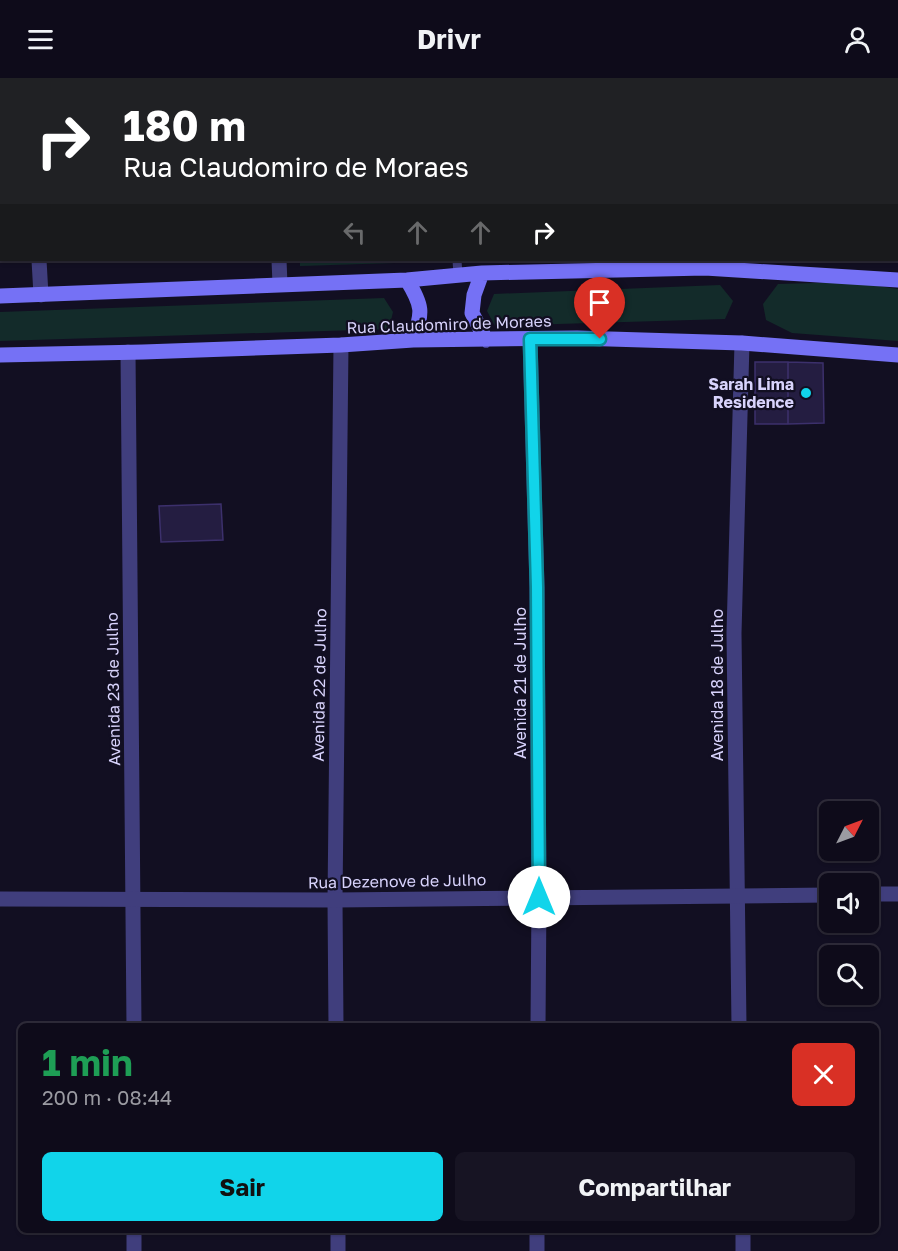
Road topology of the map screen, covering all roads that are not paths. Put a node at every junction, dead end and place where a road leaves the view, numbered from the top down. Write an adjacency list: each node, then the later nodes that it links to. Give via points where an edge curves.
1 (39, 261): 10 (street)
2 (279, 261): 9 (street)
3 (457, 261): 6 (lane)
4 (705, 264): 5 (main road); 8 (main road)
5 (482, 273): 6 (main road); 14 (main road, via 472,313)
6 (458, 275): 7 (main road)
7 (407, 280): 9 (main road); 13 (main road, via 419,300 420,319)
8 (898, 280)
9 (280, 284): 10 (main road)
10 (41, 295): 11 (main road)
11 (0, 296)
12 (530, 339): 14 (main road, Rua Claudomiro de Moraes); 15 (main road, Rua Claudomiro de Moraes); 24 (street, Avenida 21 de Julho)
13 (412, 340): 14 (main road, Rua Claudomiro de Moraes); 16 (main road, Rua Claudomiro de Moraes)
14 (486, 340)
15 (742, 343): 19 (main road, Rua Claudomiro de Moraes); 22 (street, Avenida 18 de Julho, via 734,633)
16 (341, 345): 17 (main road, Rua Claudomiro de Moraes); 27 (street, Avenida 22 de Julho)
17 (128, 352): 18 (main road, Rua Claudomiro de Moraes); 26 (street, Avenida 23 de Julho)
18 (0, 355)
19 (898, 355)
20 (879, 894): 21 (street)
21 (898, 894)
22 (737, 895): 23 (street, Rua Dezenove de Julho); 24 (street, Rua Dezenove de Julho); 31 (street, Avenida 18 de Julho)
23 (819, 895)
24 (539, 897): 27 (street, Rua Dezenove de Julho); 30 (street, Avenida 21 de Julho)
25 (0, 899): 26 (street, Rua Dezenove de Julho)
26 (133, 899): 27 (street, Rua Dezenove de Julho); 28 (street, Avenida 23 de Julho)
27 (335, 900): 29 (street, Avenida 22 de Julho)
28 (134, 1023)
29 (336, 1023)
30 (538, 1023)
31 (739, 1023)
32 (134, 1233): 36 (street)
33 (338, 1233): 37 (street)
34 (537, 1233): 38 (street)
35 (743, 1233): 39 (street)
36 (134, 1251)
37 (338, 1251)
38 (537, 1251)
39 (743, 1251)

